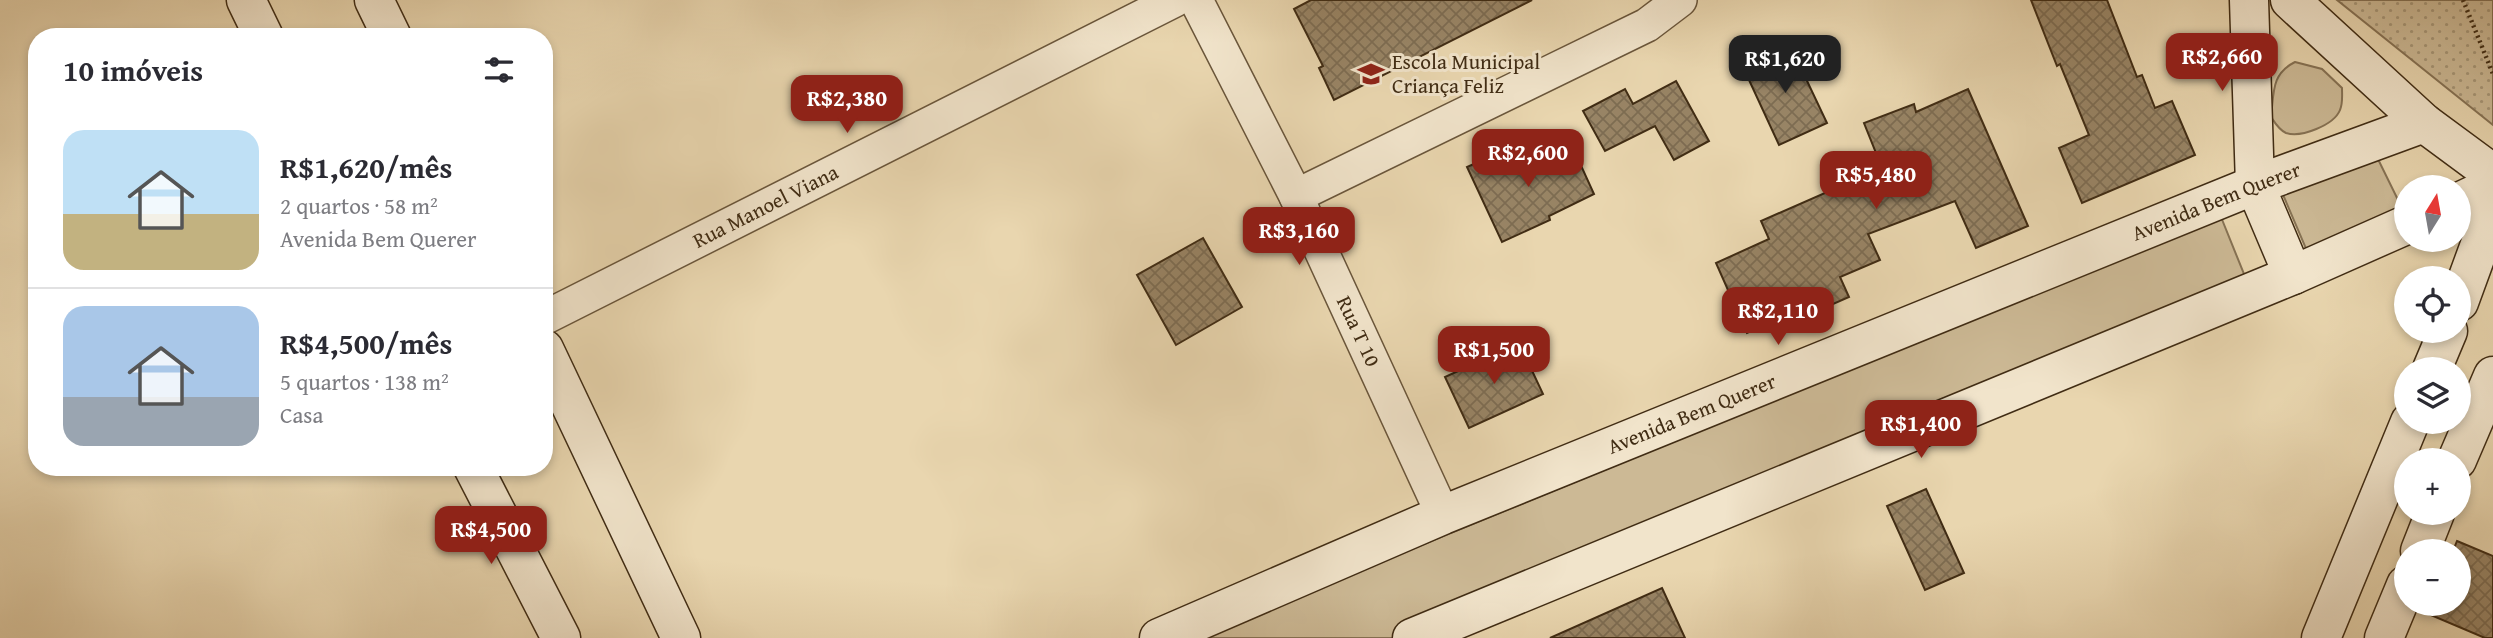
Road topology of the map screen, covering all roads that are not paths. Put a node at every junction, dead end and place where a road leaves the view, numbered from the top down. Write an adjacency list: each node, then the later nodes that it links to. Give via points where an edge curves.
1 (246, 0): 8 (street)
2 (374, 0): 9 (street)
3 (1175, 0): 20 (street, Rua Manoel Viana)
4 (1196, 0): 14 (street, Rua T 10)
5 (1680, 0): 14 (street, via 1647,25)
6 (2249, 0): 12 (street)
7 (2290, 0): 10 (street)
8 (260, 28)
9 (388, 28)
10 (2424, 123): 11 (street); 12 (street, Avenida Bem Querer)
11 (2493, 174)
12 (2255, 185): 19 (street); 26 (street, Avenida Bem Querer)
13 (2493, 186): 15 (street)
14 (1296, 196): 26 (street, Rua T 10)
15 (2471, 196)
16 (2493, 209): 18 (street)
17 (2394, 230): 19 (street)
18 (2471, 269)
19 (2293, 275): 31 (street)
20 (553, 313)
21 (553, 368): 29 (street)
22 (2493, 376): 24 (street)
23 (2405, 434): 32 (street)
24 (2462, 448)
25 (478, 476): 28 (street)
26 (1443, 515): 30 (street, Avenida Bem Querer)
27 (2394, 613): 33 (street)
28 (561, 638)
29 (681, 638)
30 (1159, 638)
31 (1412, 638)
32 (2321, 638)
33 (2384, 638)

